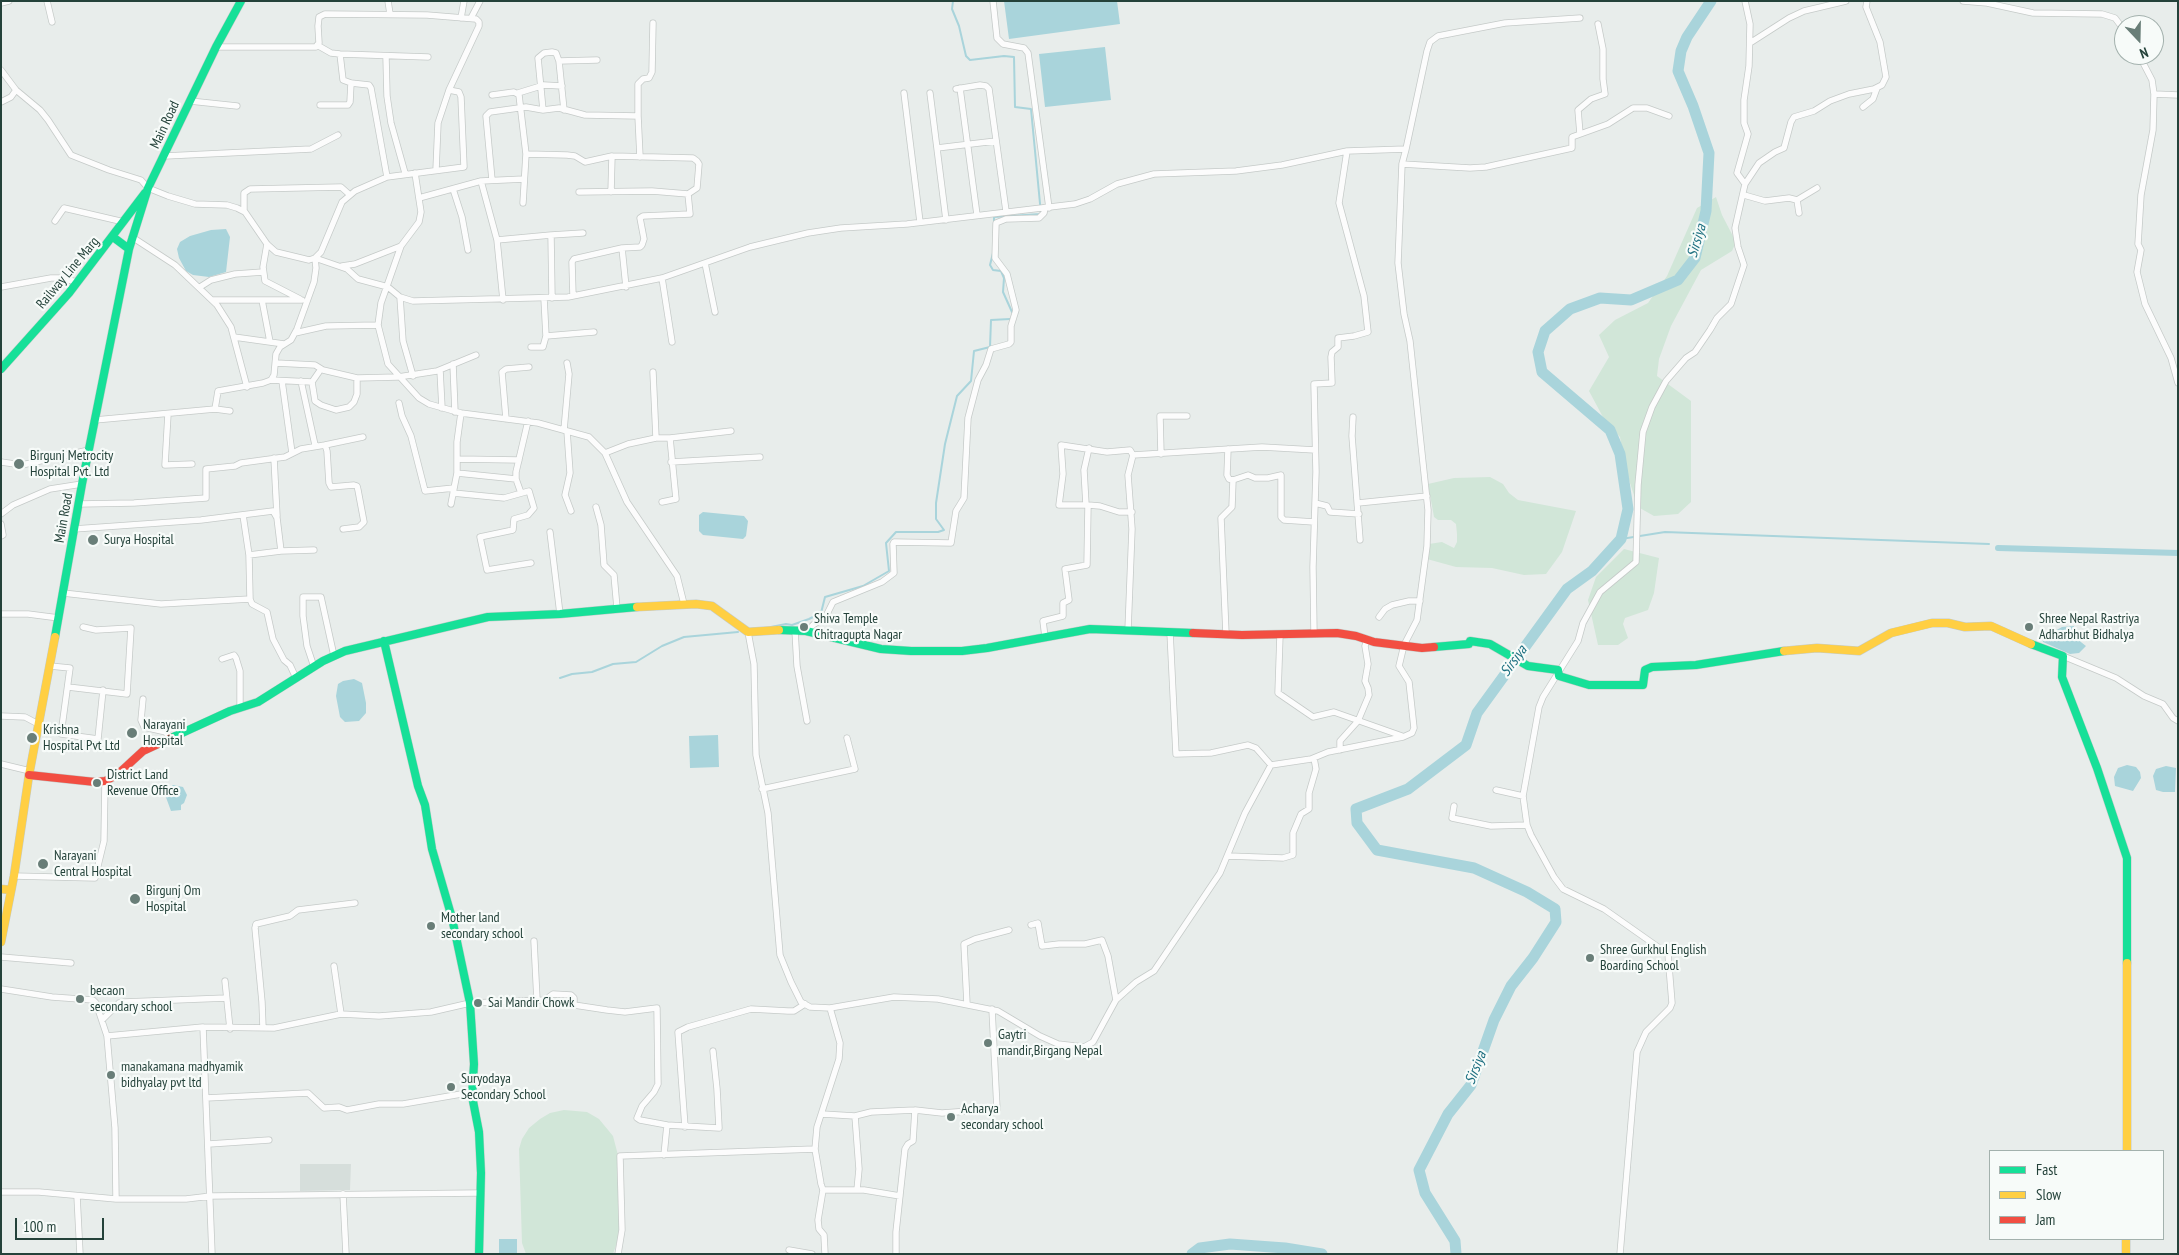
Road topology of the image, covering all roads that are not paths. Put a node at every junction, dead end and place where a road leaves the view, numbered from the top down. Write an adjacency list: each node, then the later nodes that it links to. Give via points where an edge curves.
1 (9, 1): 12 (street)
2 (47, 1): 18 (street)
3 (241, 1): 23 (street, Main Road)
4 (388, 1): 13 (street)
5 (464, 1): 14 (street)
6 (480, 1): 15 (street)
7 (993, 1): 84 (street, via 997,38 1002,44 1024,48 1028,53)
8 (1745, 1): 21 (street)
9 (1846, 1): 21 (street, via 1804,11)
10 (1867, 1): 34 (street, via 1866,7 1880,42 1886,77)
11 (1963, 1): 17 (street, via 2033,13 2102,14)
12 (1, 3)
13 (390, 14): 14 (street); 22 (street, via 324,14 319,17)
14 (462, 18): 15 (street)
15 (471, 18): 36 (street, via 479,22 479,26)
16 (1580, 18): 58 (street, via 1505,23 1438,36 1430,42)
17 (2114, 18)
18 (52, 22)
19 (653, 23): 51 (street, via 652,72 649,78 638,84)
20 (1598, 24): 53 (street, via 1605,94 1591,99 1578,110)
21 (1750, 42): 72 (street, via 1744,100 1744,123 1748,134 1737,173)
22 (317, 45): 23 (street, via 291,49); 24 (street)
23 (216, 47): 43 (street, Main Road)
24 (340, 54): 25 (street); 31 (street, via 342,80)
25 (386, 57): 26 (street); 66 (street, via 391,123)
26 (428, 57)
27 (597, 60): 28 (street)
28 (559, 61): 32 (street, via 556,53 540,55); 33 (street)
29 (2144, 65): 40 (street, via 2152,80)
30 (1, 70): 35 (street)
31 (350, 84): 45 (street, via 348,105); 68 (street, via 369,85 371,88)
32 (541, 86): 33 (street); 38 (street); 49 (street)
33 (562, 86): 50 (street)
34 (1877, 88): 47 (street, via 1874,99); 72 (street, via 1830,101 1814,111 1794,117 1784,148 1759,164)
35 (16, 90): 44 (street); 73 (street, via 40,110 71,155 141,180)
36 (449, 90): 65 (street, via 438,123); 65 (street, via 459,92 461,97 465,166)
37 (904, 92): 92 (street)
38 (518, 93): 41 (street); 48 (street)
39 (930, 93): 57 (street)
40 (2154, 94): 42 (street); 147 (street, via 2153,130 2141,195 2138,244 2141,250 2136,272 2145,304 2171,358)
41 (492, 95)
42 (2178, 95)
43 (190, 101): 46 (street); 61 (street, Main Road)
44 (1, 102)
45 (320, 105)
46 (238, 106)
47 (1863, 107)
48 (521, 109): 49 (street); 60 (street); 69 (street, via 496,111 486,116)
49 (543, 110): 50 (street)
50 (564, 110): 51 (street, via 584,115)
51 (638, 116): 63 (street)
52 (1669, 116): 53 (street, via 1647,108 1633,108 1608,124)
53 (1580, 134): 64 (street, via 1572,137 1572,148 1486,167)
54 (338, 135): 61 (street, via 311,149)
55 (996, 141): 56 (street); 56 (street, via 989,89 980,85 958,89); 86 (street)
56 (968, 144): 57 (street); 88 (street)
57 (938, 148): 89 (street)
58 (1406, 149): 59 (street); 64 (street)
59 (1347, 151): 84 (street, via 1236,171 1154,174 1117,184 1082,202); 170 (street, via 1339,202 1364,296 1368,332 1338,338 1338,347 1331,357 1332,383 1314,384)
60 (526, 154): 62 (street, via 576,156 585,162); 70 (street)
61 (165, 156): 73 (street, Main Road)
62 (612, 156): 63 (street); 77 (street)
63 (640, 157): 78 (street, via 697,160 697,188)
64 (1402, 164): 188 (street, via 1398,263)
65 (436, 170): 67 (street)
66 (405, 173): 67 (street); 68 (street)
67 (415, 173): 81 (street)
68 (388, 177): 79 (street)
69 (492, 180): 70 (street); 71 (street)
70 (524, 180): 83 (street)
71 (481, 181): 75 (street); 97 (street)
72 (1745, 184): 80 (street)
73 (148, 188): 85 (street, via 195,204); 91 (street, Railway Line Marg); 95 (street, Main Road)
74 (1817, 188): 82 (street)
75 (453, 189): 81 (street); 102 (street)
76 (579, 192): 77 (street)
77 (611, 192): 78 (street)
78 (688, 194): 100 (street, via 690,214 643,216 640,218 642,245)
79 (350, 195): 85 (street, via 341,187 250,189 244,193); 103 (street, via 342,202 321,252)
80 (1744, 195): 82 (street, via 1765,201); 240 (street, via 1735,228 1744,265 1731,304 1717,318 1694,352 1666,381 1643,432 1636,562 1600,592 1583,623 1578,641)
81 (419, 198): 99 (street, via 419,222)
82 (1797, 200): 87 (street)
83 (522, 203)
84 (1043, 208): 86 (street); 225 (street, via 1044,213 1039,218 996,223 995,258 1007,274 1016,310 1011,342 992,349 978,380 968,418 964,498 956,511 951,543 894,542 894,573 882,582 833,602 826,616)
85 (244, 211): 98 (street)
86 (1006, 212): 88 (street)
87 (1799, 213)
88 (977, 215): 89 (street)
89 (946, 220): 92 (street)
90 (55, 222): 91 (street, via 64,208)
91 (124, 222): 96 (street, Railway Line Marg)
92 (920, 222): 104 (street, via 808,233 750,247)
93 (583, 232): 94 (street)
94 (551, 235): 97 (street); 116 (street)
95 (132, 237): 101 (street, Main Road); 110 (street, via 175,265)
96 (113, 238): 101 (street); 108 (street, Railway Line Marg)
97 (497, 240): 119 (street)
98 (267, 244): 103 (street, via 276,252 308,260); 106 (street)
99 (401, 246): 105 (street, via 355,264); 111 (street)
100 (622, 248): 112 (street); 113 (street, via 574,259)
101 (129, 249): 158 (street, Main Road)
102 (468, 250)
103 (315, 258): 105 (street); 120 (street, via 314,282)
104 (705, 263): 107 (street); 121 (street)
105 (340, 266): 111 (street, via 358,279)
106 (263, 272): 110 (street, via 234,274 211,280); 120 (street, via 268,284)
107 (662, 278): 112 (street); 128 (street)
108 (77, 282): 109 (street, via 51,278); 136 (street, Railway Line Marg)
109 (1, 287)
110 (200, 287): 117 (street)
111 (388, 287): 114 (street); 122 (street, via 381,303)
112 (626, 287): 113 (street)
113 (573, 296): 116 (street)
114 (400, 297): 119 (street, via 413,301); 140 (street, via 403,341)
115 (544, 298): 116 (street); 119 (street); 125 (street)
116 (552, 298)
117 (212, 300): 118 (street); 126 (street, via 224,315)
118 (262, 300): 120 (street); 127 (street)
119 (503, 300)
120 (304, 301): 124 (street)
121 (715, 312)
122 (378, 325): 124 (street, via 326,326); 141 (street, via 388,364)
123 (594, 332): 125 (street)
124 (295, 334): 129 (street)
125 (546, 336): 130 (street, via 543,347)
126 (234, 337): 127 (street); 148 (street)
127 (270, 342): 129 (street)
128 (672, 342)
129 (286, 344): 132 (street, via 276,354)
130 (531, 347)
131 (476, 354): 134 (street)
132 (276, 363): 137 (street, via 303,364); 143 (street)
133 (567, 363): 160 (street)
134 (453, 364): 138 (street); 153 (street)
135 (529, 367): 157 (street, via 502,372)
136 (1, 369)
137 (321, 369): 142 (street); 146 (street)
138 (440, 370): 140 (street); 150 (street)
139 (653, 372): 163 (street)
140 (413, 376): 141 (street)
141 (398, 377): 142 (street); 150 (street, via 419,398)
142 (357, 378): 146 (street, via 354,402 349,407 336,410 316,401)
143 (271, 380): 144 (street); 148 (street)
144 (282, 381): 145 (street); 171 (street)
145 (301, 381): 146 (street); 165 (street)
146 (312, 382)
147 (2178, 383)
148 (247, 387): 151 (street, via 218,391)
149 (399, 403): 186 (street, via 425,491)
150 (442, 408): 153 (street)
151 (215, 409): 152 (street); 154 (street)
152 (230, 411)
153 (458, 412): 157 (street); 177 (street)
154 (168, 414): 158 (street); 181 (street, via 165,464)
155 (1187, 416): 173 (street, via 1160,416)
156 (1353, 417): 191 (street)
157 (506, 418): 159 (street)
158 (95, 420): 169 (street, Main Road)
159 (528, 421): 160 (street); 178 (street)
160 (566, 430): 172 (street, via 589,437); 196 (street, via 570,474 565,495)
161 (730, 431): 164 (street)
162 (363, 437): 166 (street)
163 (656, 438): 164 (street); 172 (street)
164 (670, 438): 180 (street)
165 (315, 445): 166 (street); 171 (street)
166 (325, 445): 205 (street, via 329,484 354,485 358,490 364,522 359,527)
167 (1089, 448): 174 (street, via 1107,452 1130,450); 194 (street, via 1084,470); 194 (street, via 1062,445 1059,504)
168 (1228, 449): 170 (street); 173 (street); 184 (street, via 1227,475)
169 (89, 450): 179 (street, via 22,465); 185 (street, Main Road)
170 (1315, 450): 190 (street)
171 (292, 453): 176 (street)
172 (605, 453): 216 (street, via 627,502 677,576)
173 (1161, 454): 174 (street)
174 (1133, 455): 197 (street, via 1128,475)
175 (760, 457): 180 (street)
176 (274, 458): 192 (street, via 206,469 206,498); 201 (street)
177 (457, 459): 178 (street); 182 (street)
178 (519, 460): 183 (street)
179 (1, 462)
180 (671, 462): 189 (street, via 676,500)
181 (192, 464)
182 (457, 473): 183 (street); 186 (street)
183 (516, 479): 187 (street)
184 (1233, 480): 202 (street, via 1248,475 1255,478 1281,475 1281,518); 228 (street, via 1232,507 1222,518)
185 (82, 484): 192 (street, Main Road); 198 (street, via 50,489 13,505)
186 (454, 490): 187 (street, via 504,498); 193 (street)
187 (520, 494): 212 (street, via 528,491 534,508 528,515 514,519 513,530 480,538 487,570)
188 (1427, 496): 191 (street); 215 (street, via 1427,546)
189 (662, 502)
190 (1315, 503): 200 (street, via 1327,506 1330,512); 202 (street)
191 (1358, 503): 200 (street)
192 (79, 504): 204 (street, Main Road)
193 (452, 504)
194 (1087, 505): 197 (street); 231 (street, via 1087,565 1065,569 1069,600 1063,603 1063,616 1043,620)
195 (596, 507): 217 (street, via 604,565 614,575)
196 (570, 511)
197 (1132, 512): 224 (street)
198 (1, 514)
199 (243, 514): 201 (street, via 273,511); 204 (street); 211 (street)
200 (1358, 514): 208 (street)
201 (277, 518): 210 (street)
202 (1314, 522): 230 (street)
203 (1, 524): 207 (street)
204 (74, 528): 213 (street, Main Road)
205 (344, 529)
206 (550, 532): 219 (street)
207 (1, 536)
208 (1360, 540)
209 (314, 550): 210 (street)
210 (280, 551): 211 (street)
211 (249, 555): 214 (street)
212 (531, 563)
213 (63, 593): 214 (street, via 161,604); 221 (street, Main Road)
214 (250, 599): 241 (street, via 252,604 267,612 273,639)
215 (1420, 601): 220 (street, via 1392,605); 234 (street, via 1417,620)
216 (684, 604): 217 (street); 226 (street, via 712,606)
217 (617, 608): 219 (street)
218 (1, 614): 221 (street)
219 (560, 614): 233 (street, via 488,618)
220 (1378, 617)
221 (59, 618): 238 (street, Main Road)
222 (82, 627): 243 (street, via 96,630 131,628 127,694)
223 (795, 630): 225 (street); 226 (street); 247 (street, via 797,666)
224 (1128, 630): 227 (street); 231 (street, via 1090,629)
225 (808, 631): 231 (street, via 881,649 911,651 962,651)
226 (748, 632): 260 (street, via 754,664 756,756)
227 (1170, 632): 228 (street); 257 (street, via 1176,754 1211,753 1248,745 1256,748)
228 (1226, 634): 229 (street)
229 (1280, 634): 230 (street); 248 (street, via 1278,693 1313,717 1334,712)
230 (1314, 634): 232 (street, via 1337,633)
231 (1045, 638)
232 (1367, 639): 234 (street); 248 (street, via 1365,681 1369,695)
233 (384, 641): 235 (street); 282 (street)
234 (1404, 646): 240 (street, via 1437,648 1468,644 1470,641 1490,644 1528,666); 251 (street, via 1399,666 1409,682 1414,728 1412,733)
235 (334, 656): 239 (street); 239 (street, via 321,597 303,598 303,616)
236 (2063, 656): 240 (street, via 1991,626 1932,623 1891,633 1859,651 1796,649 1696,665 1652,667 1645,670 1643,685 1589,685 1559,676); 249 (street, via 2116,678 2163,704); 304 (street, via 2062,677 2127,858)
237 (222, 658): 245 (street, via 234,655 236,658 240,671)
238 (50, 666): 242 (street, via 70,668); 250 (street, Main Road)
239 (314, 667): 241 (street)
240 (1558, 670): 262 (street, via 1539,707)
241 (296, 678): 245 (street, via 258,702)
242 (68, 687): 243 (street); 243 (street, via 61,734 98,739)
243 (103, 690)
244 (143, 699): 253 (street, via 141,720 144,727 166,732)
245 (240, 708): 253 (street)
246 (1, 716): 250 (street, via 25,717)
247 (807, 721)
248 (1358, 721): 251 (street); 254 (street, via 1340,740)
249 (2178, 721)
250 (40, 726): 258 (street, Main Road)
251 (1403, 737): 254 (street)
252 (847, 738): 260 (street, via 855,769)
253 (170, 740): 259 (street, via 143,751)
254 (1340, 750): 255 (street)
255 (1314, 758): 257 (street); 265 (street, via 1316,769 1309,793 1309,809 1301,814 1292,833 1293,855 1283,858)
256 (1, 764): 258 (street)
257 (1271, 766): 265 (street, via 1252,799)
258 (30, 773): 259 (street); 266 (street, Main Road)
259 (106, 781): 266 (street, via 104,841 95,878)
260 (762, 789): 283 (street, via 771,844 780,955 790,982)
261 (1496, 790): 262 (street)
262 (1523, 796): 264 (street)
263 (1454, 806): 264 (street, via 1452,818 1491,826)
264 (1527, 826): 325 (street, via 1563,889 1604,909 1668,954 1672,1003 1646,1032 1637,1052)
265 (1228, 856): 281 (street, via 1154,971)
266 (14, 876): 268 (street, Main Road)
267 (1, 889): 268 (street)
268 (11, 890): 273 (street, Main Road)
269 (355, 903): 290 (street, via 298,910 290,916 256,924)
270 (1031, 925): 281 (street, via 1038,923 1042,946 1102,940)
271 (1009, 930): 284 (street, via 964,944)
272 (534, 941): 280 (street)
273 (1, 942)
274 (1, 957): 275 (street)
275 (71, 963)
276 (334, 966): 287 (street)
277 (225, 981): 279 (street)
278 (1, 989): 288 (street, via 93,1000)
279 (226, 998): 288 (street, via 124,1002); 291 (street)
280 (538, 1000): 282 (street); 299 (street, via 545,1000 553,994 571,995 574,1005 606,1010 625,1012 658,1008 658,1084 637,1118)
281 (1116, 1000): 286 (street, via 1093,1042 1084,1046 1058,1044)
282 (470, 1004): 287 (street, via 431,1012 379,1016); 294 (street)
283 (805, 1004): 285 (street); 300 (street, via 794,1011 751,1009 678,1032)
284 (967, 1004): 285 (street, via 894,997); 286 (street)
285 (830, 1008): 297 (street, via 840,1043 839,1058)
286 (992, 1010): 296 (street, via 997,1109 942,1113)
287 (341, 1014): 290 (street)
288 (102, 1020): 292 (street)
289 (203, 1027): 291 (street); 292 (street); 295 (street)
290 (263, 1028): 291 (street)
291 (230, 1029)
292 (107, 1036): 314 (street, via 115,1128)
293 (713, 1051): 300 (street, via 719,1128)
294 (473, 1092): 295 (street, via 347,1110 324,1108 308,1093); 309 (street, via 481,1173)
295 (206, 1098): 302 (street)
296 (915, 1110): 298 (street); 313 (street, via 913,1141 906,1150)
297 (822, 1114): 298 (street); 303 (street)
298 (855, 1116): 307 (street, via 859,1169)
299 (667, 1125): 300 (street); 305 (street)
300 (685, 1127)
301 (269, 1140): 302 (street)
302 (208, 1144): 312 (street)
303 (815, 1149): 305 (street); 306 (street)
304 (2127, 1150)
305 (664, 1155): 321 (street, via 620,1156 622,1230)
306 (823, 1190): 307 (street); 323 (street, via 818,1220 824,1235)
307 (857, 1190): 313 (street)
308 (1, 1192): 311 (street)
309 (479, 1193): 310 (street); 320 (street)
310 (343, 1194): 312 (street); 319 (street)
311 (77, 1196): 314 (street); 317 (street)
312 (211, 1196): 314 (street); 318 (street)
313 (900, 1196): 324 (street)
314 (116, 1199)
315 (2126, 1240): 326 (street)
316 (789, 1250): 322 (street)
317 (80, 1254)
318 (212, 1254)
319 (346, 1254)
320 (479, 1254)
321 (618, 1254)
322 (812, 1254)
323 (825, 1254)
324 (896, 1254)
325 (1620, 1254)
326 (2126, 1254)

